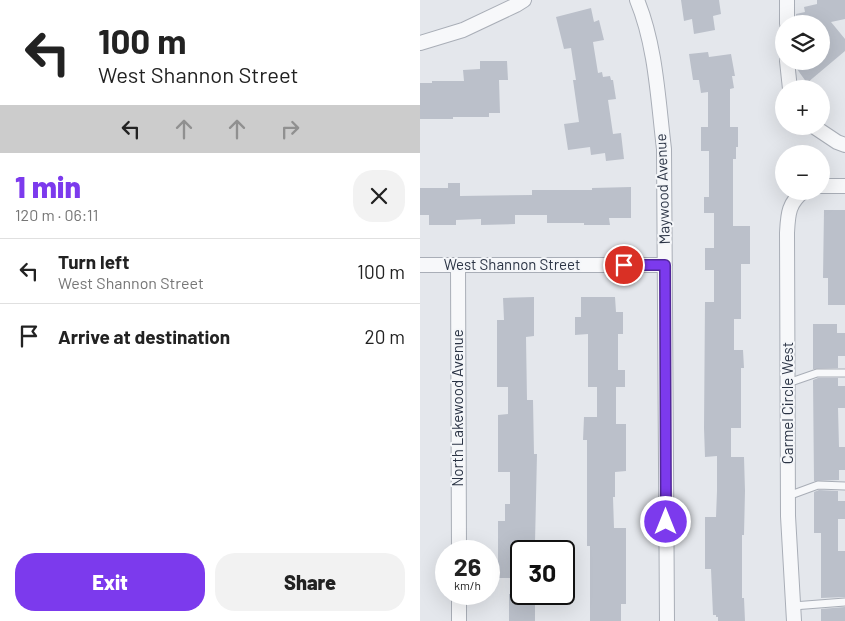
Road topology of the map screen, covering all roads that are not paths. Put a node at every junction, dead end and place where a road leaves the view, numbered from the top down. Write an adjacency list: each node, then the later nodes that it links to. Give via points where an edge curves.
1 (524, 0): 5 (street, via 463,30)
2 (637, 0): 12 (street, Maywood Avenue, via 648,36 664,149)
3 (787, 0): 4 (street)
4 (787, 15)
5 (420, 43)
6 (826, 135): 7 (street)
7 (845, 145)
8 (830, 186): 9 (street)
9 (845, 186)
10 (794, 200): 15 (street, Carmel Circle West, via 788,210 787,233)
11 (458, 265): 12 (street, West Shannon Street); 13 (street, West Shannon Street); 18 (street, North Lakewood Avenue)
12 (665, 265): 23 (street, Maywood Avenue)
13 (420, 266)
14 (845, 373): 15 (lane, via 817,373)
15 (788, 383): 17 (street, Carmel Circle West)
16 (845, 486): 17 (lane, via 818,486)
17 (788, 496): 21 (street, Carmel Circle West)
18 (459, 540)
19 (845, 602): 21 (lane)
20 (459, 605): 22 (street)
21 (793, 606): 24 (street, Carmel Circle West)
22 (459, 621)
23 (667, 621)
24 (794, 621)

